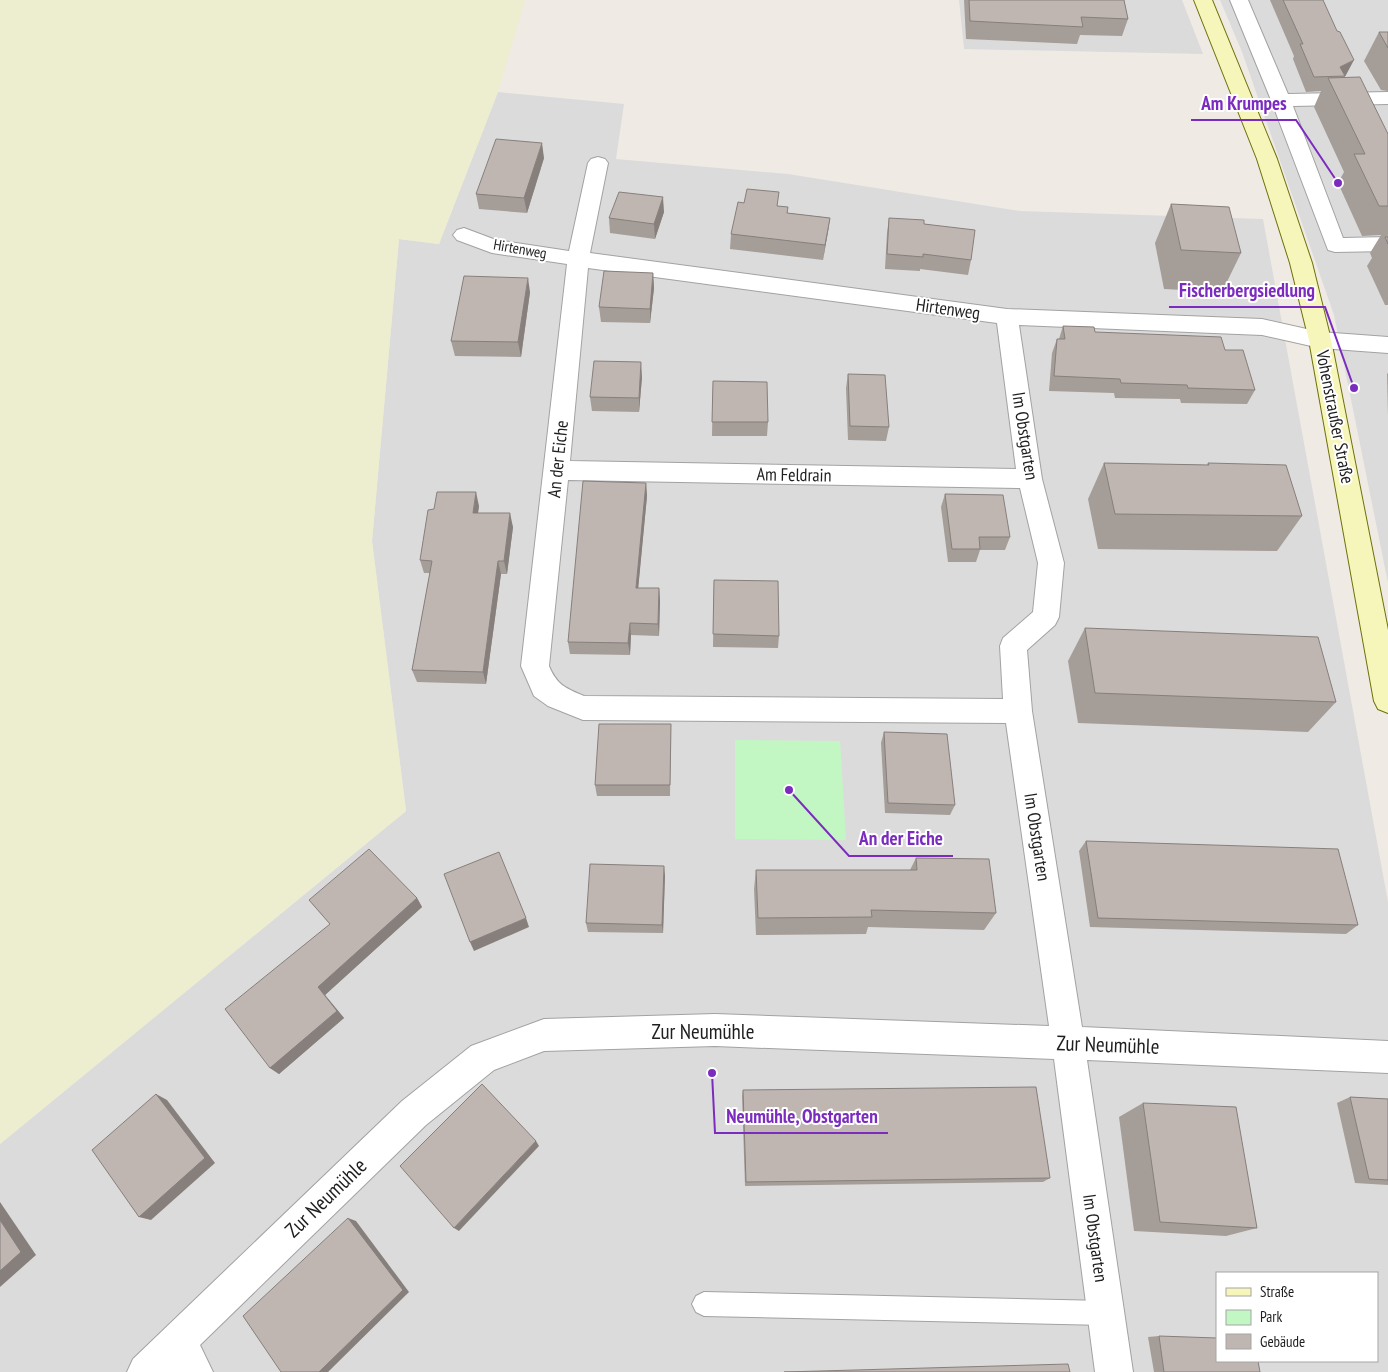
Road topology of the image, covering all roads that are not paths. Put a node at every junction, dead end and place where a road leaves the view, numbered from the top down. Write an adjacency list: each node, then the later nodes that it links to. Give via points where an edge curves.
1 (1204, 0): 10 (main road, Vohenstraußer Straße, via 1267,159)
2 (1239, 0): 4 (street)
3 (1388, 98): 4 (street)
4 (1281, 100): 7 (street, via 1335,244)
5 (598, 163): 8 (street)
6 (464, 235): 8 (street, Hirtenweg, via 492,246)
7 (1388, 244)
8 (578, 259): 9 (street, Hirtenweg); 12 (street, An der Eiche)
9 (1008, 317): 10 (street, Hirtenweg, via 1262,327); 13 (street, Im Obstgarten)
10 (1320, 340): 11 (street, Hirtenweg); 14 (main road, Vohenstraußer Straße)
11 (1388, 344)
12 (557, 470): 13 (street, Am Feldrain); 15 (street, An der Eiche, via 535,666 544,688 558,698 583,708)
13 (1030, 479): 15 (street, Im Obstgarten, via 1051,563 1046,617 1013,646)
14 (1388, 701)
15 (1018, 711): 16 (street, Im Obstgarten)
16 (1068, 1043): 17 (street, Zur Neumühle); 19 (street, Im Obstgarten); 20 (street, Zur Neumühle, via 715,1030 544,1035 483,1058 414,1113)
17 (1388, 1057)
18 (704, 1304): 19 (lane)
19 (1106, 1313): 22 (street, Im Obstgarten)
20 (186, 1357): 21 (street, Zur Neumühle)
21 (146, 1372)
22 (1114, 1372)

